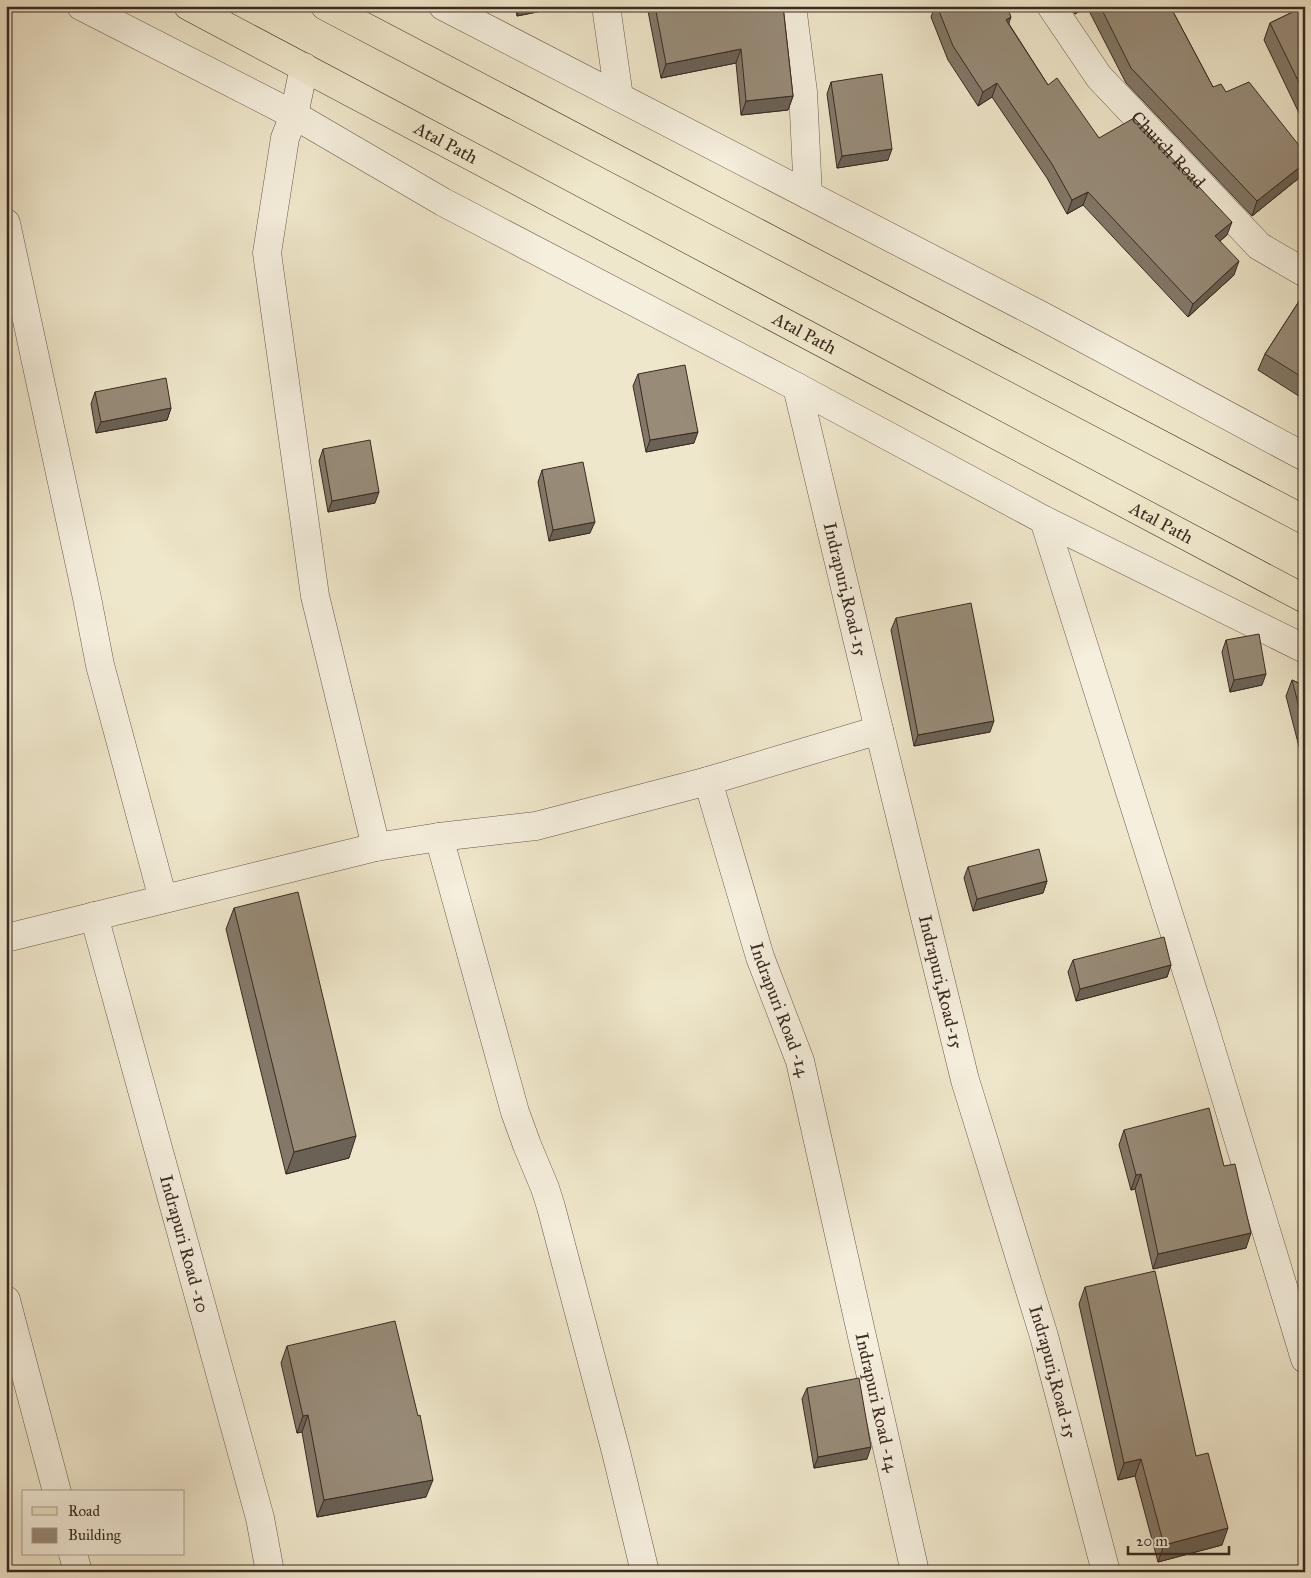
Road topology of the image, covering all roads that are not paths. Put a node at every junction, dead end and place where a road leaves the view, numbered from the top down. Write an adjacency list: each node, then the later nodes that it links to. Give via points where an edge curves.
1 (81, 6): 10 (street)
2 (188, 6): 8 (main road, Atal Path)
3 (443, 6): 9 (street)
4 (606, 6): 9 (street)
5 (792, 6): 11 (street, via 803,92)
6 (1051, 6): 13 (street, Church Road, via 1099,77 1259,246)
7 (331, 7): 17 (main road)
8 (304, 67): 10 (street); 18 (main road, Atal Path)
9 (619, 97): 11 (street)
10 (294, 115): 14 (street, via 443,202); 23 (street, via 285,138 267,253 315,596)
11 (808, 195): 15 (street)
12 (6, 223): 24 (street, via 100,665)
13 (1305, 273)
14 (797, 387): 16 (street); 20 (street, Indrapuri,Road-15)
15 (1305, 457)
16 (1044, 520): 19 (street); 28 (street)
17 (1305, 520)
18 (1305, 599)
19 (1305, 649)
20 (879, 730): 21 (street); 35 (street, Indrapuri,Road-15, via 966,1080 1044,1336)
21 (708, 781): 22 (street, via 536,826); 34 (street, Indrapuri Road -14, via 760,957 800,1062)
22 (439, 837): 23 (street); 33 (street, via 515,1112 546,1188)
23 (376, 847): 24 (street)
24 (163, 899): 25 (street)
25 (94, 916): 26 (street); 32 (street, Indrapuri Road -10, via 260,1518)
26 (6, 938)
27 (6, 1300): 29 (street)
28 (1305, 1359)
29 (56, 1490)
30 (74, 1556): 31 (street)
31 (78, 1572)
32 (270, 1572)
33 (645, 1572)
34 (915, 1572)
35 (1106, 1572)

